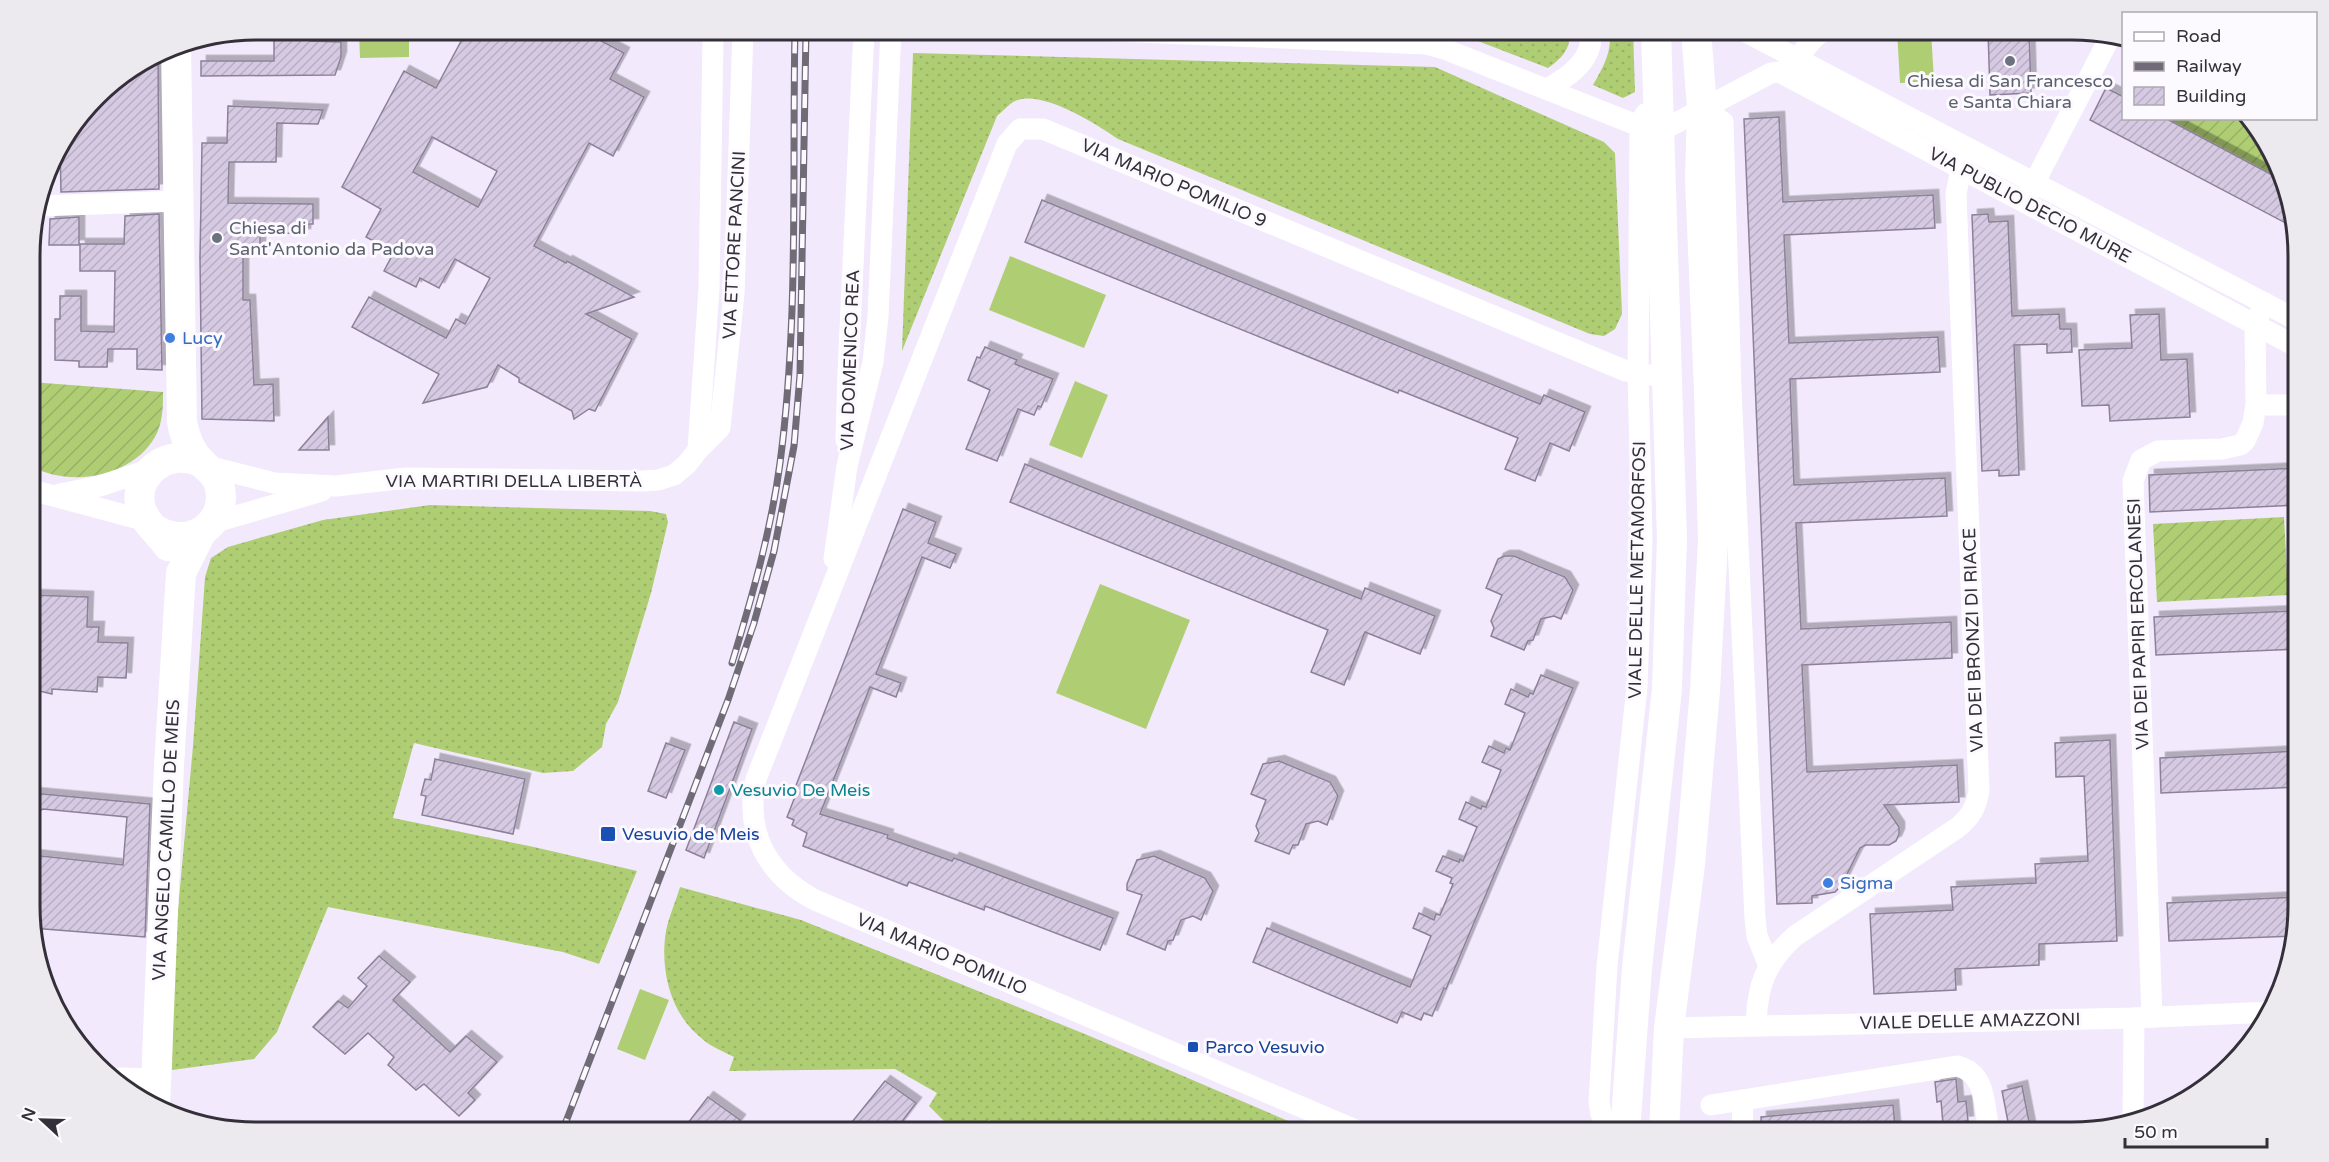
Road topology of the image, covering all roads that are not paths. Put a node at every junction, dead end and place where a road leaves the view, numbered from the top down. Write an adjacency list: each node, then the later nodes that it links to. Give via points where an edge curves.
1 (713, 40): 34 (street, VIA ETTORE PANCINI, via 709,289)
2 (743, 40): 34 (street, VIA ETTORE PANCINI, via 734,294 720,428)
3 (864, 40): 37 (street, VIA DOMENICO REA)
4 (891, 40): 37 (street, VIA DOMENICO REA, via 877,328 873,362)
5 (1330, 40): 16 (street, via 1426,44)
6 (1590, 40): 16 (street, via 1585,58 1568,78)
7 (1656, 40): 18 (street, VIALE DELLE METAMORFOSI, via 1657,79)
8 (1697, 40): 17 (street)
9 (1765, 40): 15 (street, via 1771,56)
10 (1768, 40): 14 (street, VIA PUBLIO DECIO MURE)
11 (1811, 40): 14 (street)
12 (2107, 43): 21 (street)
13 (176, 56): 22 (street, VIA ANGELO CAMILLO DE MEIS)
14 (1794, 68): 15 (street, VIA PUBLIO DECIO MURE); 19 (street, VIA PUBLIO DECIO MURE); 20 (street, VIA PUBLIO DECIO MURE)
15 (1762, 78): 17 (street, VIA PUBLIO DECIO MURE)
16 (1547, 89): 18 (street)
17 (1702, 108): 18 (street, VIA PUBLIO DECIO MURE); 45 (street, via 1723,122 1755,918 1757,936); 49 (street, via 1700,179 1713,540 1697,783)
18 (1649, 130): 29 (street, VIALE DELLE METAMORFOSI)
19 (1971, 150): 20 (street, VIA DEI BRONZI DI RIACE); 21 (street, VIA PUBLIO DECIO MURE)
20 (1961, 169): 23 (street, VIA PUBLIO DECIO MURE); 45 (street, VIA DEI BRONZI DI RIACE, via 1956,194 1977,801 1968,820 1795,936)
21 (2035, 183): 23 (street); 25 (street, VIA PUBLIO DECIO MURE)
22 (179, 201): 24 (street); 32 (street, VIA ANGELO CAMILLO DE MEIS)
23 (2025, 202): 27 (street, VIA PUBLIO DECIO MURE)
24 (47, 206)
25 (2265, 303): 26 (street, VIA PUBLIO DECIO MURE); 27 (street)
26 (2288, 315)
27 (2254, 324): 28 (street, VIA PUBLIO DECIO MURE); 30 (street, VIA DEI PAPIRI ERCOLANESI)
28 (2288, 342)
29 (1652, 374): 33 (street, VIA MARIO POMILIO 9, via 1626,371 1043,129 1030,127 1020,129 1007,144); 50 (street, VIALE DELLE METAMORFOSI, via 1672,539 1667,689); 57 (street, VIALE DELLE METAMORFOSI, via 1637,687 1607,966 1599,1102)
30 (2256, 405): 31 (street); 47 (street, VIA DEI PAPIRI ERCOLANESI, via 2250,434 2240,446 2158,451 2141,460 2133,481)
31 (2288, 405)
32 (182, 422): 35 (street, VIA ANGELO CAMILLO DE MEIS, via 185,438); 36 (street, VIA ANGELO CAMILLO DE MEIS)
33 (891, 438): 37 (street, via 871,459); 44 (street, VIA MARIO POMILIO)
34 (693, 457): 38 (street, VIA MARTIRI DELLA LIBERTÀ, via 674,475 658,480 406,478)
35 (204, 464): 36 (street, via 179,457); 38 (street, VIA MARTIRI DELLA LIBERTÀ, via 273,483); 42 (street, VIA ANGELO CAMILLO DE MEIS, via 216,476 221,492 220,508)
36 (157, 465): 40 (street, via 100,486); 41 (street, VIA ANGELO CAMILLO DE MEIS, via 144,480 140,494 141,508)
37 (847, 466): 44 (street, VIA MARIO POMILIO, via 834,557)
38 (336, 486): 42 (street, VIA MARTIRI DELLA LIBERTÀ)
39 (40, 492): 40 (street)
40 (54, 495): 41 (street)
41 (152, 526): 42 (street, via 179,538); 43 (street, VIA ANGELO CAMILLO DE MEIS, via 172,550)
42 (206, 528): 43 (street, VIA ANGELO CAMILLO DE MEIS)
43 (181, 573): 52 (street, VIA ANGELO CAMILLO DE MEIS)
44 (818, 622): 56 (street, VIA MARIO POMILIO, via 753,791 752,809 760,844 789,884 815,900)
45 (1769, 966): 48 (street, VIA DEI BRONZI DI RIACE, via 1757,1004)
46 (2260, 1013): 47 (street, VIALE DELLE AMAZZONI)
47 (2143, 1018): 48 (street, VIALE DELLE AMAZZONI); 55 (street, VIA DEI PAPIRI ERCOLANESI)
48 (1756, 1026): 49 (street, VIALE DELLE AMAZZONI)
49 (1669, 1028): 50 (street); 59 (street)
50 (1632, 1031): 58 (street, VIALE DELLE METAMORFOSI)
51 (139, 1086): 52 (street)
52 (155, 1093)
53 (1743, 1100): 54 (street); 60 (street); 61 (street, via 1957,1066 1966,1068 1979,1080)
54 (1711, 1105)
55 (2134, 1112)
56 (1337, 1122)
57 (1605, 1122)
58 (1626, 1122)
59 (1664, 1122)
60 (1742, 1122)
61 (1987, 1122)

